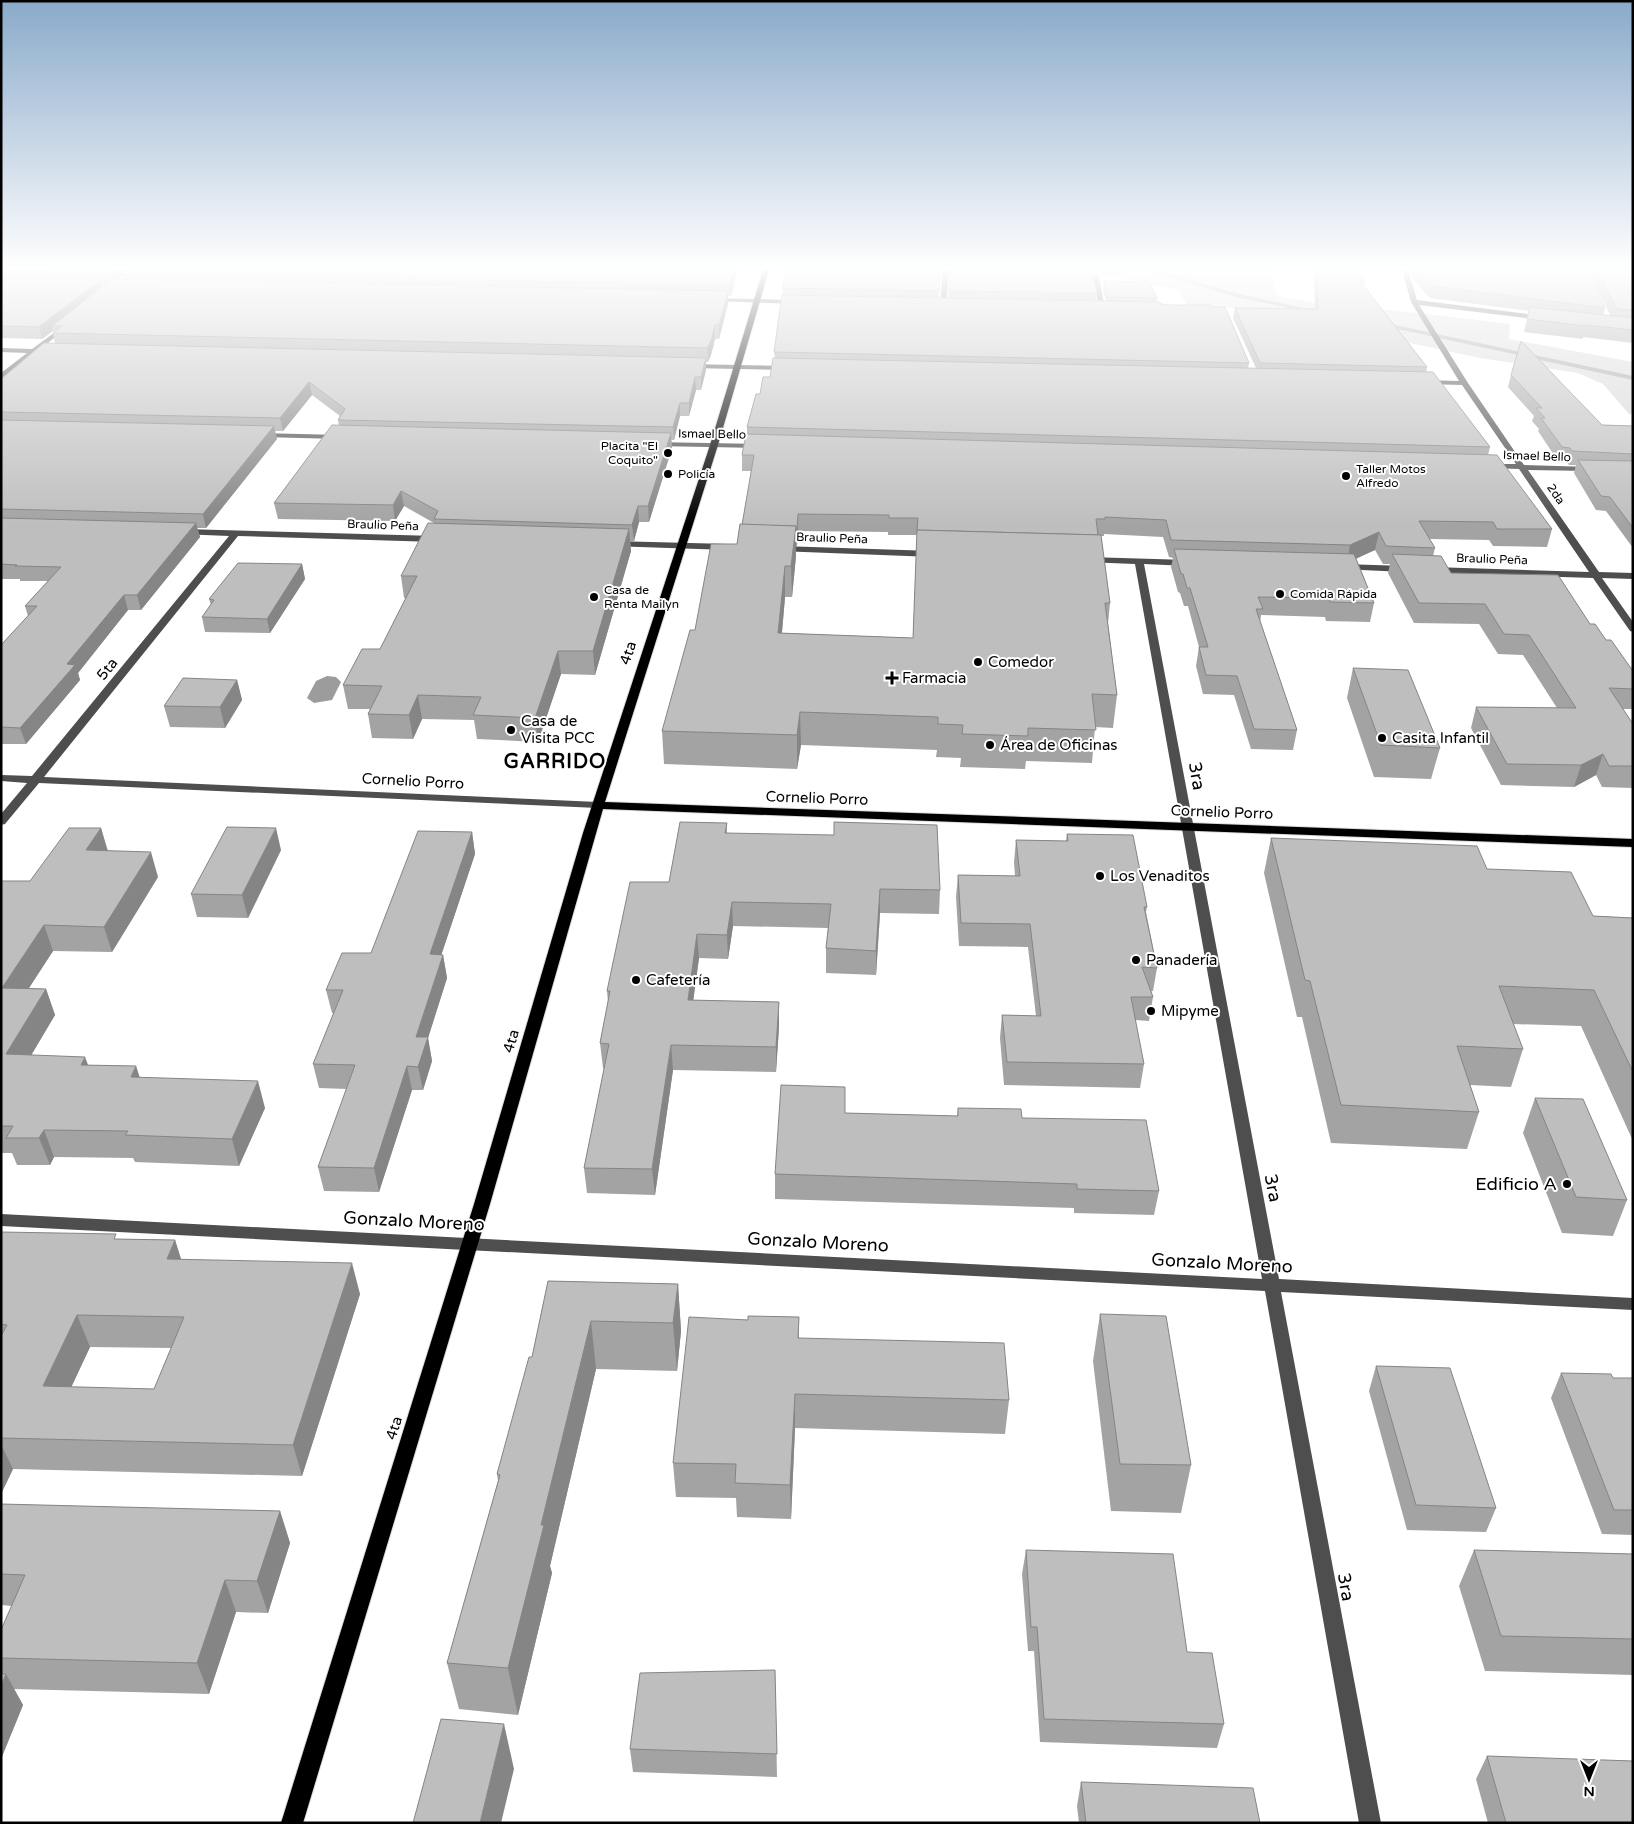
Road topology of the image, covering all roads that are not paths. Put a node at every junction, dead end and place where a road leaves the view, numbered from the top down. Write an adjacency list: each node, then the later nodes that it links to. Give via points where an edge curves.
1 (30, 355): 7 (street)
2 (741, 355): 5 (main road, 4ta)
3 (1447, 355): 9 (street, 2da)
4 (677, 366): 5 (street)
5 (738, 367): 6 (street); 13 (main road, 4ta)
6 (799, 368)
7 (1, 377)
8 (1416, 382): 9 (street)
9 (1464, 383): 16 (street, 2da)
10 (251, 435): 11 (street)
11 (351, 437)
12 (650, 444): 13 (street, Ismael Bello)
13 (714, 445): 14 (street, Ismael Bello); 22 (main road, 4ta)
14 (766, 446)
15 (1477, 466): 16 (street, Ismael Bello)
16 (1522, 467): 17 (street, Ismael Bello); 30 (street, 2da)
17 (1596, 470)
18 (176, 532): 19 (street, Braulio Peña)
19 (235, 534): 20 (street, Braulio Peña); 34 (street, 5ta)
20 (445, 540)
21 (604, 544): 22 (street)
22 (681, 546): 23 (street); 35 (main road, 4ta)
23 (735, 548)
24 (775, 549): 25 (street, Braulio Peña)
25 (944, 555)
26 (1080, 559): 27 (street)
27 (1139, 561): 28 (street); 37 (street, 3ra)
28 (1195, 563)
29 (1332, 567): 30 (street, Braulio Peña)
30 (1596, 574): 31 (street, Braulio Peña); 32 (street, 2da)
31 (1633, 576)
32 (1633, 629)
33 (1, 778): 34 (street, Cornelio Porro)
34 (36, 779): 35 (street, Cornelio Porro); 36 (street, 5ta)
35 (598, 805): 37 (main road, Cornelio Porro); 40 (main road, 4ta)
36 (1, 822)
37 (1187, 826): 38 (main road, Cornelio Porro); 41 (street, 3ra)
38 (1633, 843)
39 (1, 1220): 40 (street, Gonzalo Moreno)
40 (468, 1245): 41 (street, Gonzalo Moreno); 43 (main road, 4ta)
41 (1272, 1286): 42 (street, Gonzalo Moreno); 44 (street, 3ra)
42 (1633, 1304)
43 (292, 1823)
44 (1370, 1823)

